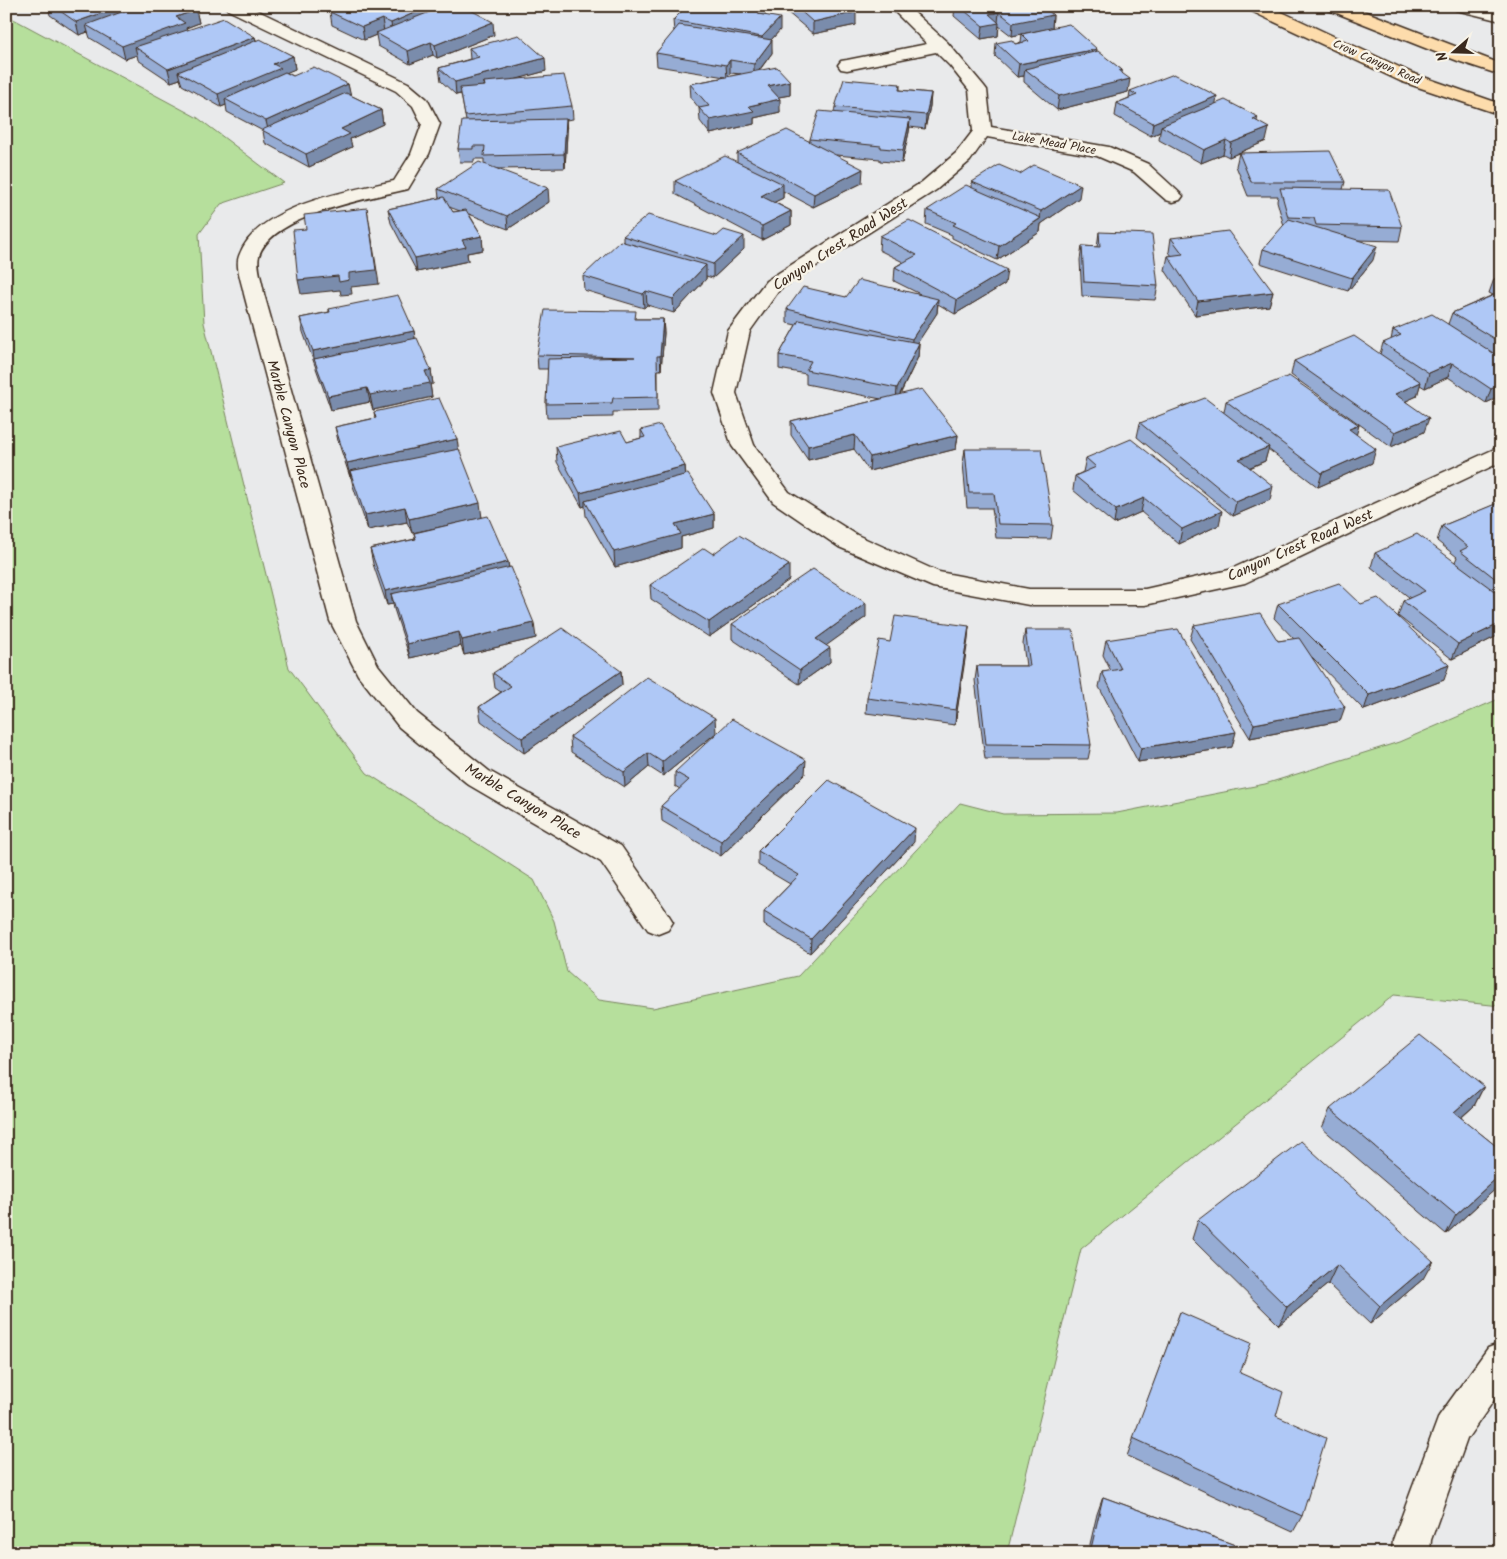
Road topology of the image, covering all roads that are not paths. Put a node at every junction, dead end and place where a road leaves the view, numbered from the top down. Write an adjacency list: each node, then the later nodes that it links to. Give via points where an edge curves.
1 (234, 6): 14 (street, Marble Canyon Place, via 402,87 421,102 431,124 420,154 401,185 321,206 284,220 262,235 249,257 254,294 343,621 367,669 408,720 479,778 612,854)
2 (897, 6): 7 (street)
3 (1255, 6): 10 (main road, Crow Canyon Road, via 1406,77)
4 (1335, 6): 9 (main road)
5 (1462, 6): 6 (street)
6 (1501, 16)
7 (941, 46): 8 (street); 11 (street, via 978,90)
8 (847, 65)
9 (1501, 70)
10 (1501, 110)
11 (982, 131): 12 (street, Lake Mead Place, via 1102,151 1141,168); 13 (street, Canyon Crest Road West, via 963,157 929,186 773,284 739,331 725,393 743,446 781,497 848,541 933,579 1030,597 1145,597 1236,577)
12 (1173, 196)
13 (1501, 454)
14 (658, 922)
15 (1501, 1360): 16 (street, via 1452,1429 1412,1540)
16 (1411, 1553)

